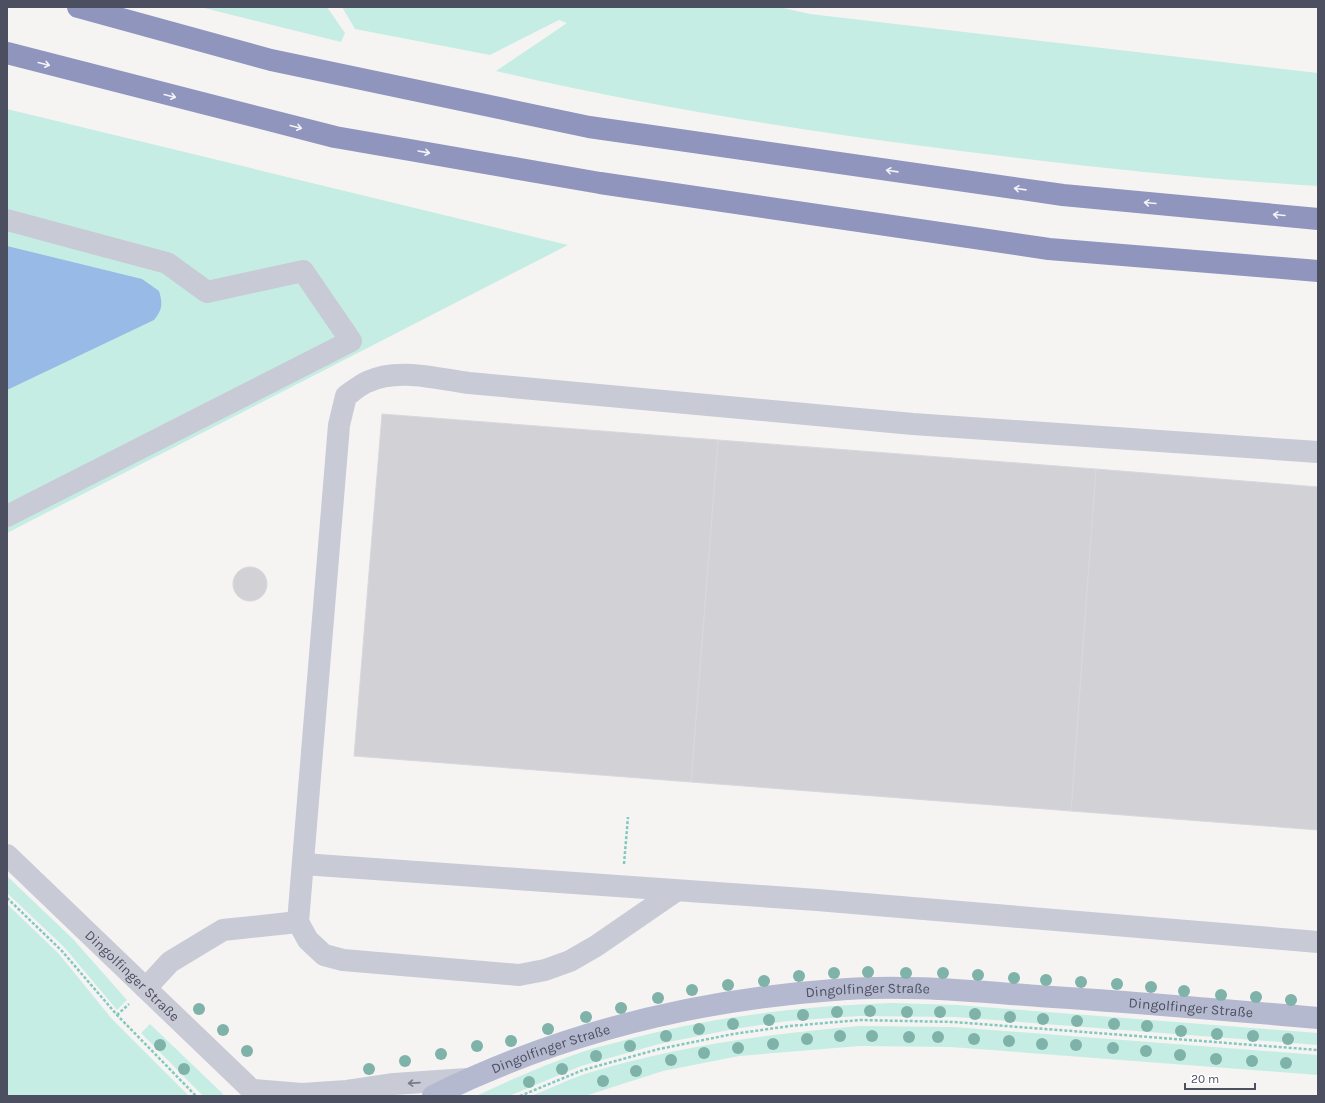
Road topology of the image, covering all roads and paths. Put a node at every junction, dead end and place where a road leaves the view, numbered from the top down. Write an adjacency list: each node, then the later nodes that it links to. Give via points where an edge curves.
1 (78, 7): 3 (highway, one-way to 1, via 1063,195 589,127 271,60)
2 (7, 53): 5 (highway, one-way to 5, via 335,137 600,183 1050,249)
3 (1318, 219)
4 (7, 220): 7 (street, via 167,263 207,292 303,271 351,341)
5 (1318, 271)
6 (1318, 452): 10 (street, via 913,424 477,384 413,375 388,376 368,382 346,396 339,425)
7 (7, 516)
8 (628, 817): 11 (path)
9 (7, 855): 16 (street, Dingolfinger Straße)
10 (303, 864): 11 (street); 14 (street)
11 (623, 887): 12 (street)
12 (676, 891): 14 (street, via 570,961 545,970 519,975 343,960 324,955 308,940); 15 (street, via 817,900)
13 (7, 898): 21 (path, via 62,950 117,1015)
14 (298, 922): 16 (street, via 223,930 170,962)
15 (1318, 942)
16 (146, 988): 20 (street, Dingolfinger Straße)
17 (1318, 1018): 19 (main road, Dingolfinger Straße, via 958,990 836,990 738,1000 647,1019 574,1039)
18 (1318, 1050): 23 (path, via 954,1022 860,1020 733,1034 659,1049 582,1070)
19 (467, 1079): 20 (street, one-way to 20, via 302,1094); 22 (main road, Dingolfinger Straße)
20 (255, 1093)
21 (196, 1096)
22 (433, 1096)
23 (520, 1096)

